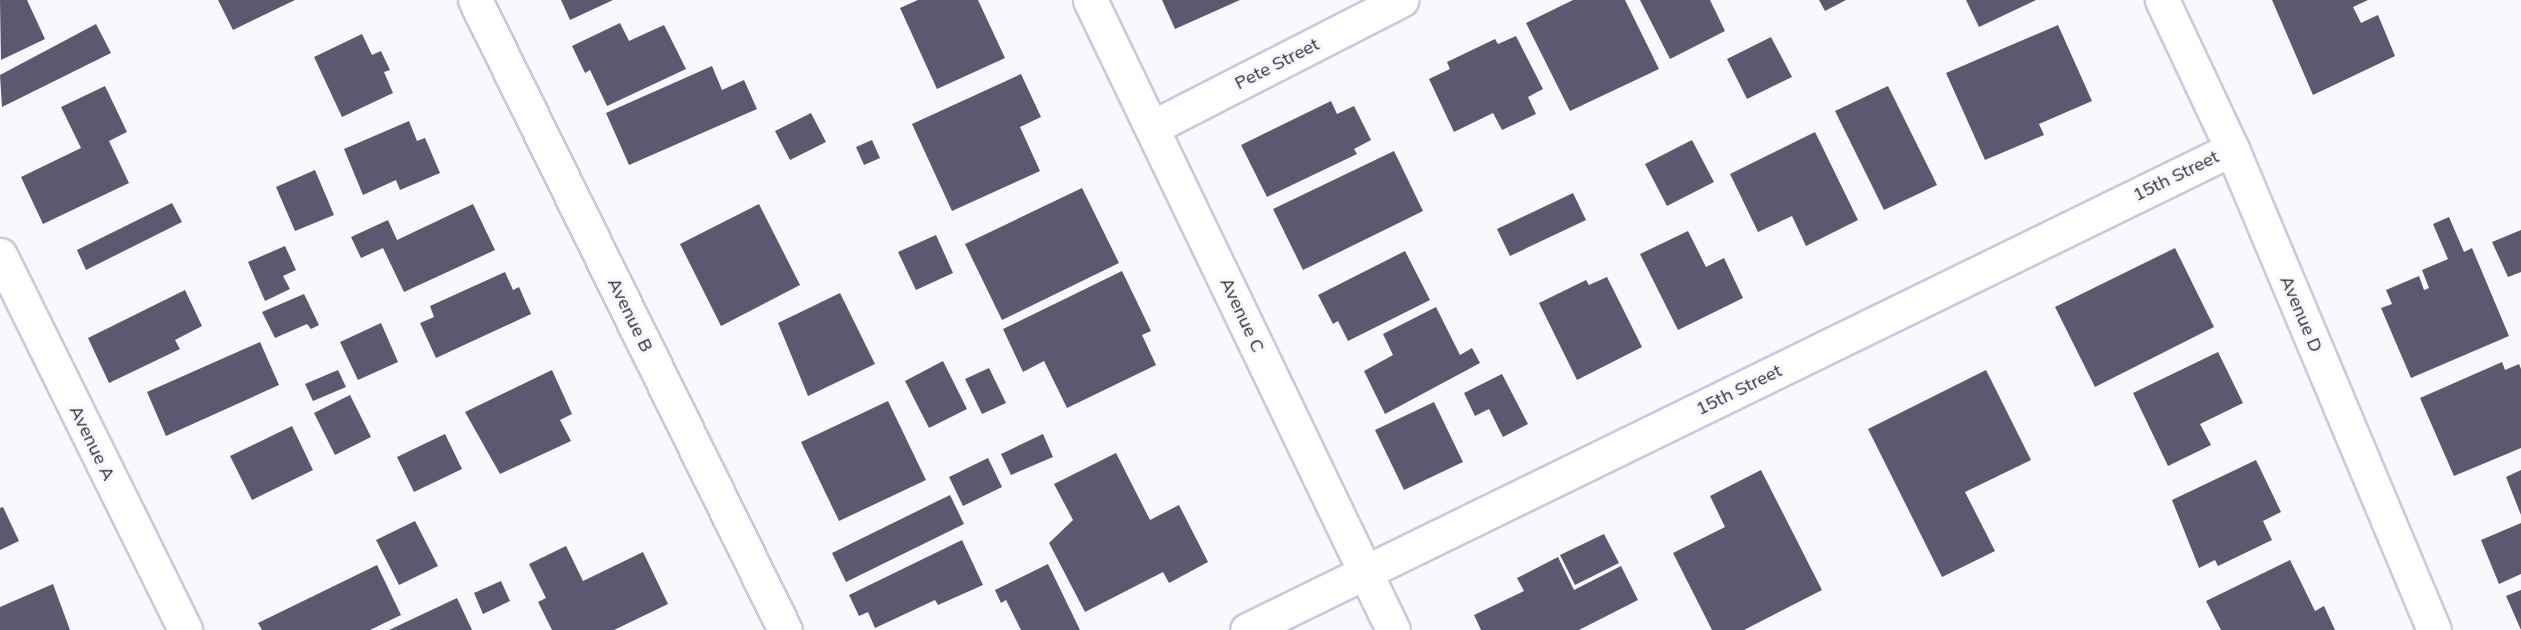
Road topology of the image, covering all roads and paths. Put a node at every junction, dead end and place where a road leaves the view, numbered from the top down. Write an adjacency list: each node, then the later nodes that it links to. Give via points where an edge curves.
1 (475, 0): 10 (street, Avenue B)
2 (1090, 0): 5 (street, Avenue C)
3 (1401, 0): 5 (street, Pete Street)
4 (2162, 0): 6 (street, Avenue D)
5 (1153, 127): 8 (street, Avenue C)
6 (2232, 149): 8 (street, 15th Street); 13 (street, Avenue D)
7 (0, 255): 9 (street, Avenue A)
8 (1365, 573): 11 (street, 15th Street); 12 (street, Avenue C)
9 (185, 630)
10 (785, 630)
11 (1247, 630)
12 (1393, 630)
13 (2434, 630)

